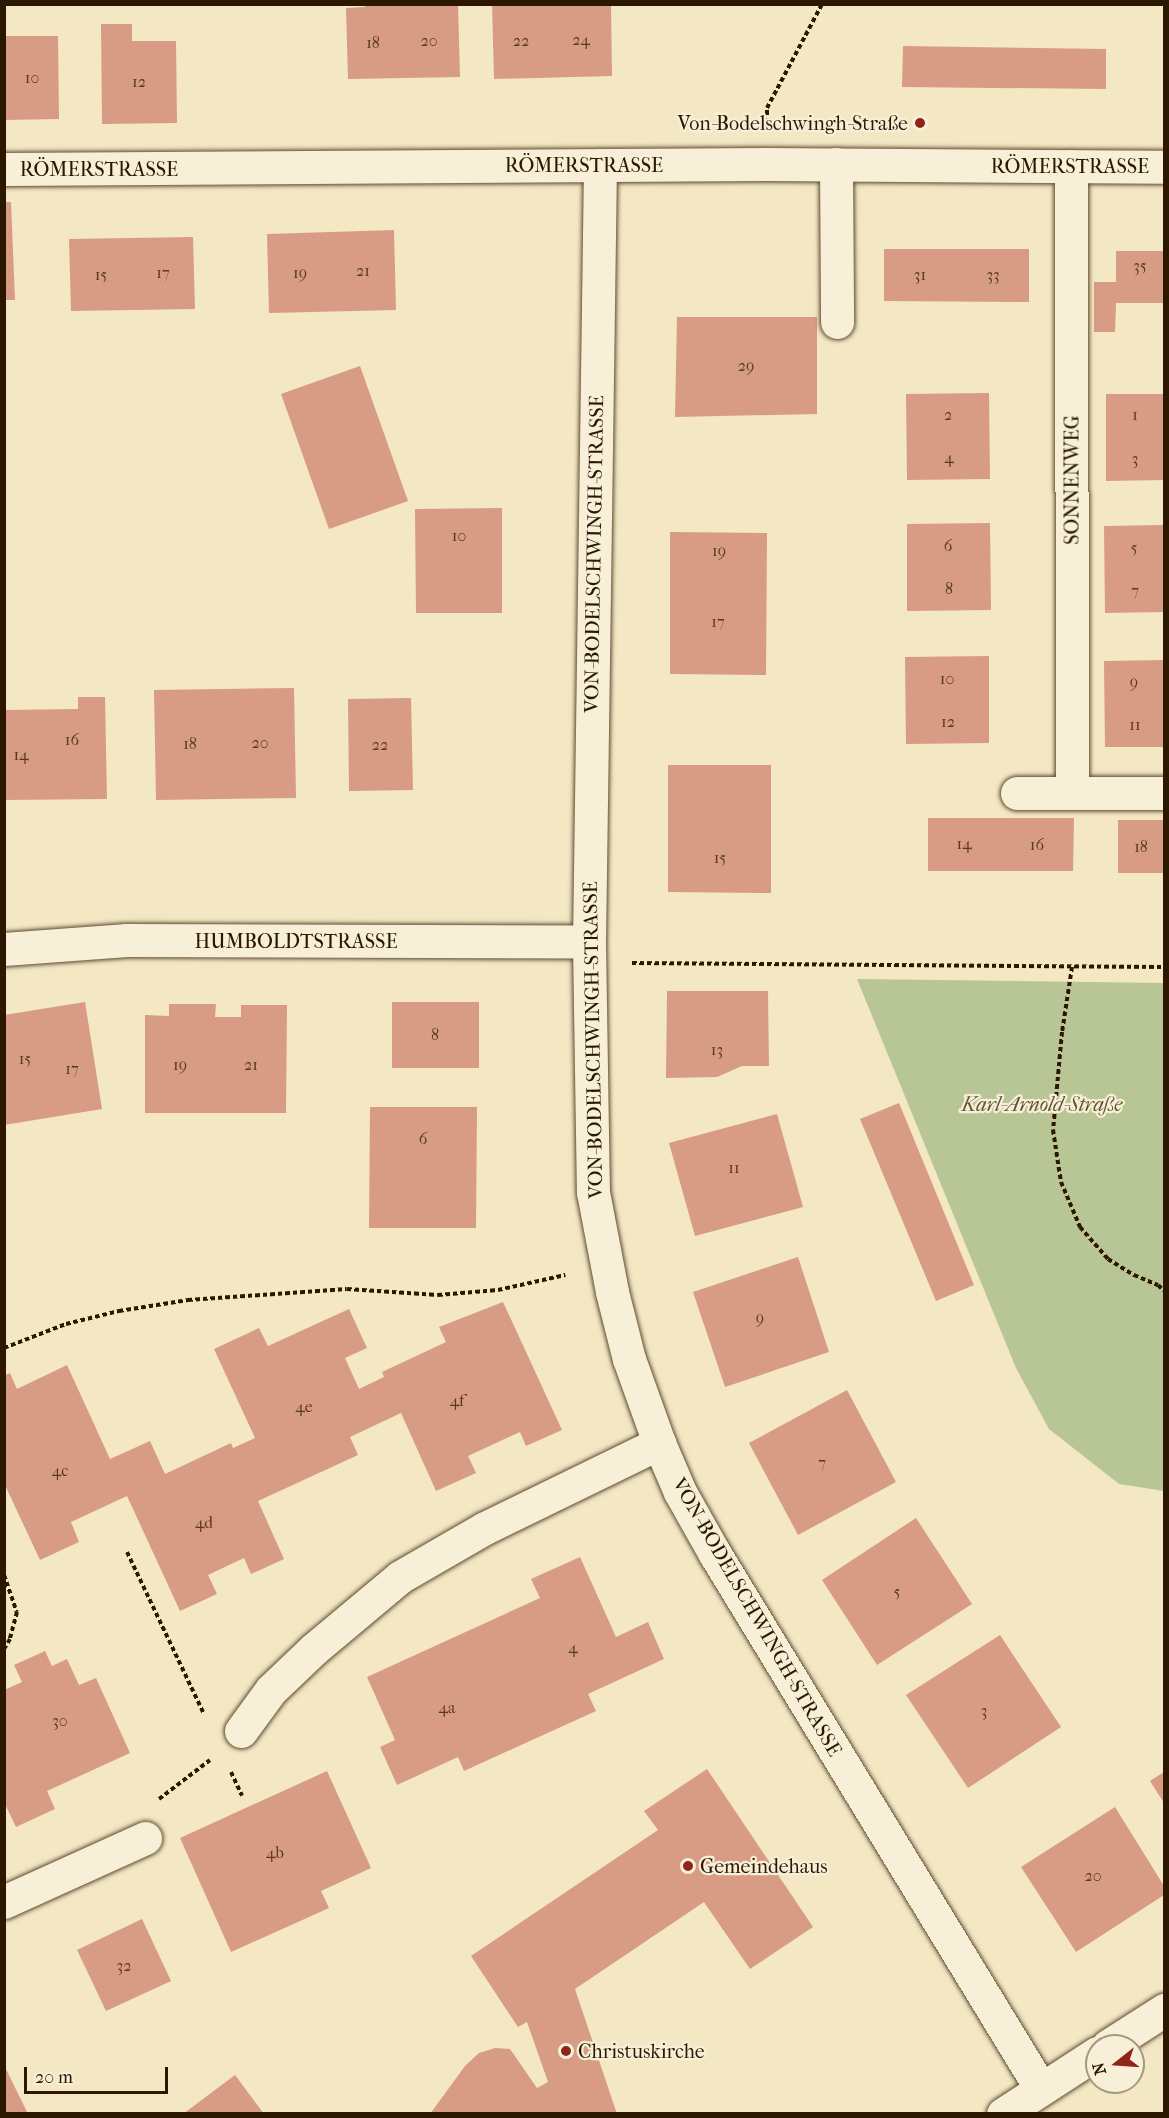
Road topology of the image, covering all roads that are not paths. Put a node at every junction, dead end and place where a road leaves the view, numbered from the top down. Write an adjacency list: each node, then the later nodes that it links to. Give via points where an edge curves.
1 (1164, 152): 5 (street)
2 (836, 164): 3 (street, RÖMERSTRASSE); 4 (street, RÖMERSTRASSE); 7 (street)
3 (600, 165): 6 (street, RÖMERSTRASSE); 12 (street, VON-BODELSCHWINGH-STRASSE)
4 (1071, 166): 5 (street, RÖMERSTRASSE); 9 (street, SONNENWEG)
5 (1164, 166)
6 (4, 169)
7 (837, 322)
8 (1017, 793): 9 (street)
9 (1072, 793): 10 (street)
10 (1164, 793)
11 (4, 949): 12 (street, HUMBOLDTSTRASSE, via 127,940)
12 (589, 953): 13 (street, VON-BODELSCHWINGH-STRASSE, via 593,1192 629,1359)
13 (659, 1443): 14 (street, via 485,1528 400,1577 271,1690); 20 (street, VON-BODELSCHWINGH-STRASSE, via 680,1492 715,1554)
14 (241, 1731)
15 (145, 1838): 16 (street)
16 (4, 1902)
17 (1164, 2010): 18 (street)
18 (1127, 2034)
19 (1085, 2061): 20 (street)
20 (1041, 2089): 21 (street)
21 (1003, 2114)

